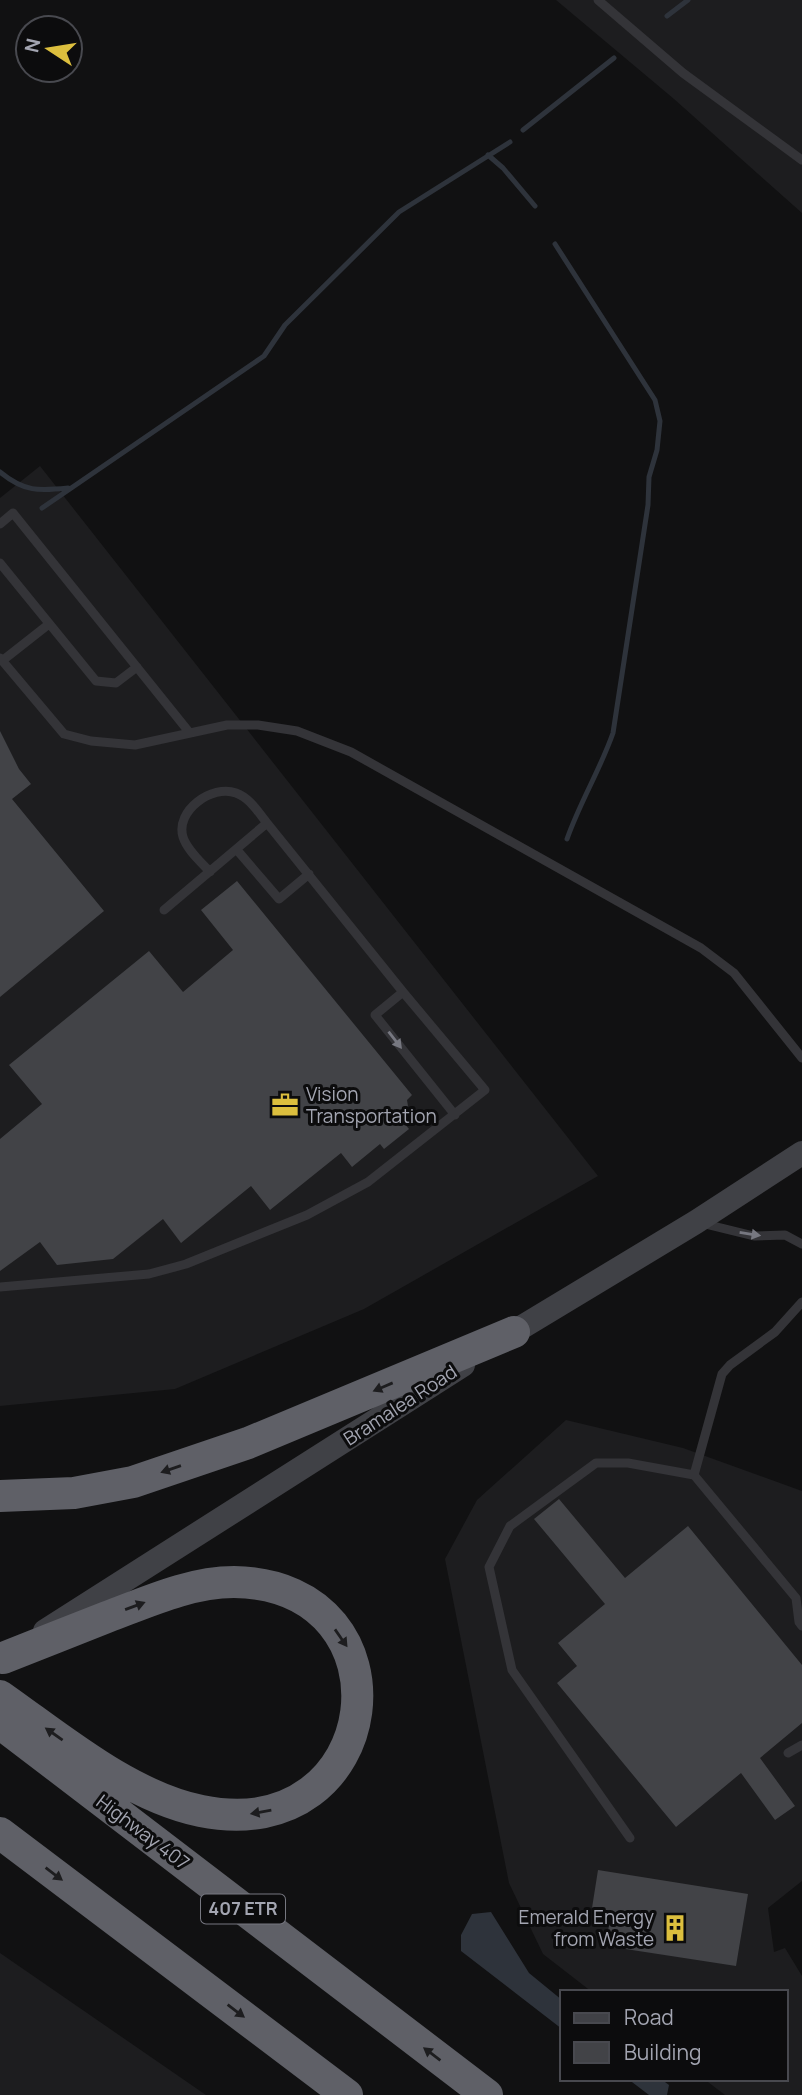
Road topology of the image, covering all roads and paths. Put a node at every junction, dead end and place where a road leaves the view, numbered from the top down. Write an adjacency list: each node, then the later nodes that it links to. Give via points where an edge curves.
1 (598, 0): 2 (lane, via 683,73)
2 (802, 160)
3 (0, 524): 7 (lane, via 13,513)
4 (0, 563): 5 (lane)
5 (49, 624): 6 (lane); 7 (lane, via 96,681 116,683)
6 (1, 659): 8 (lane, via 64,734 135,745)
7 (137, 667): 8 (lane)
8 (189, 732): 15 (lane, via 258,725 297,731 351,752 701,948 734,973)
9 (267, 823): 10 (lane); 11 (lane, via 233,791 218,792 193,806 182,825 184,839); 12 (lane)
10 (237, 849): 11 (lane); 12 (lane, via 278,899)
11 (210, 872): 13 (lane)
12 (309, 874): 14 (lane)
13 (164, 910)
14 (403, 992): 16 (lane, one-way to 16, via 375,1015); 16 (lane, via 485,1090)
15 (802, 1058)
16 (455, 1115): 20 (lane, via 368,1182 307,1214 186,1264 149,1274)
17 (802, 1153): 18 (main road, Bramalea Road)
18 (696, 1222): 19 (lane, one-way to 19, via 754,1236 785,1235); 22 (main road, Bramalea Road)
19 (802, 1244)
20 (0, 1287)
21 (802, 1302): 23 (lane, via 775,1332 722,1374)
22 (514, 1332): 24 (highway, one-way to 24, via 248,1443 133,1482 74,1493); 26 (main road, Bramalea Road)
23 (694, 1475): 25 (lane, via 796,1598); 32 (lane, via 628,1463 596,1463 510,1525 489,1566 512,1670)
24 (0, 1496)
25 (802, 1626)
26 (2, 1659): 27 (highway, one-way to 27, via 138,1605 197,1587 234,1582 264,1586 303,1600 339,1633 349,1649 358,1682 358,1707 347,1749 328,1777 312,1791 275,1809 238,1814 201,1811 136,1787)
27 (0, 1696)
28 (0, 1723): 34 (highway, Highway 407 / 407 ETR, one-way to 28)
29 (802, 1745): 30 (lane)
30 (788, 1753)
31 (0, 1833): 33 (highway, one-way to 33)
32 (631, 1838)
33 (347, 2095)
34 (487, 2095)

